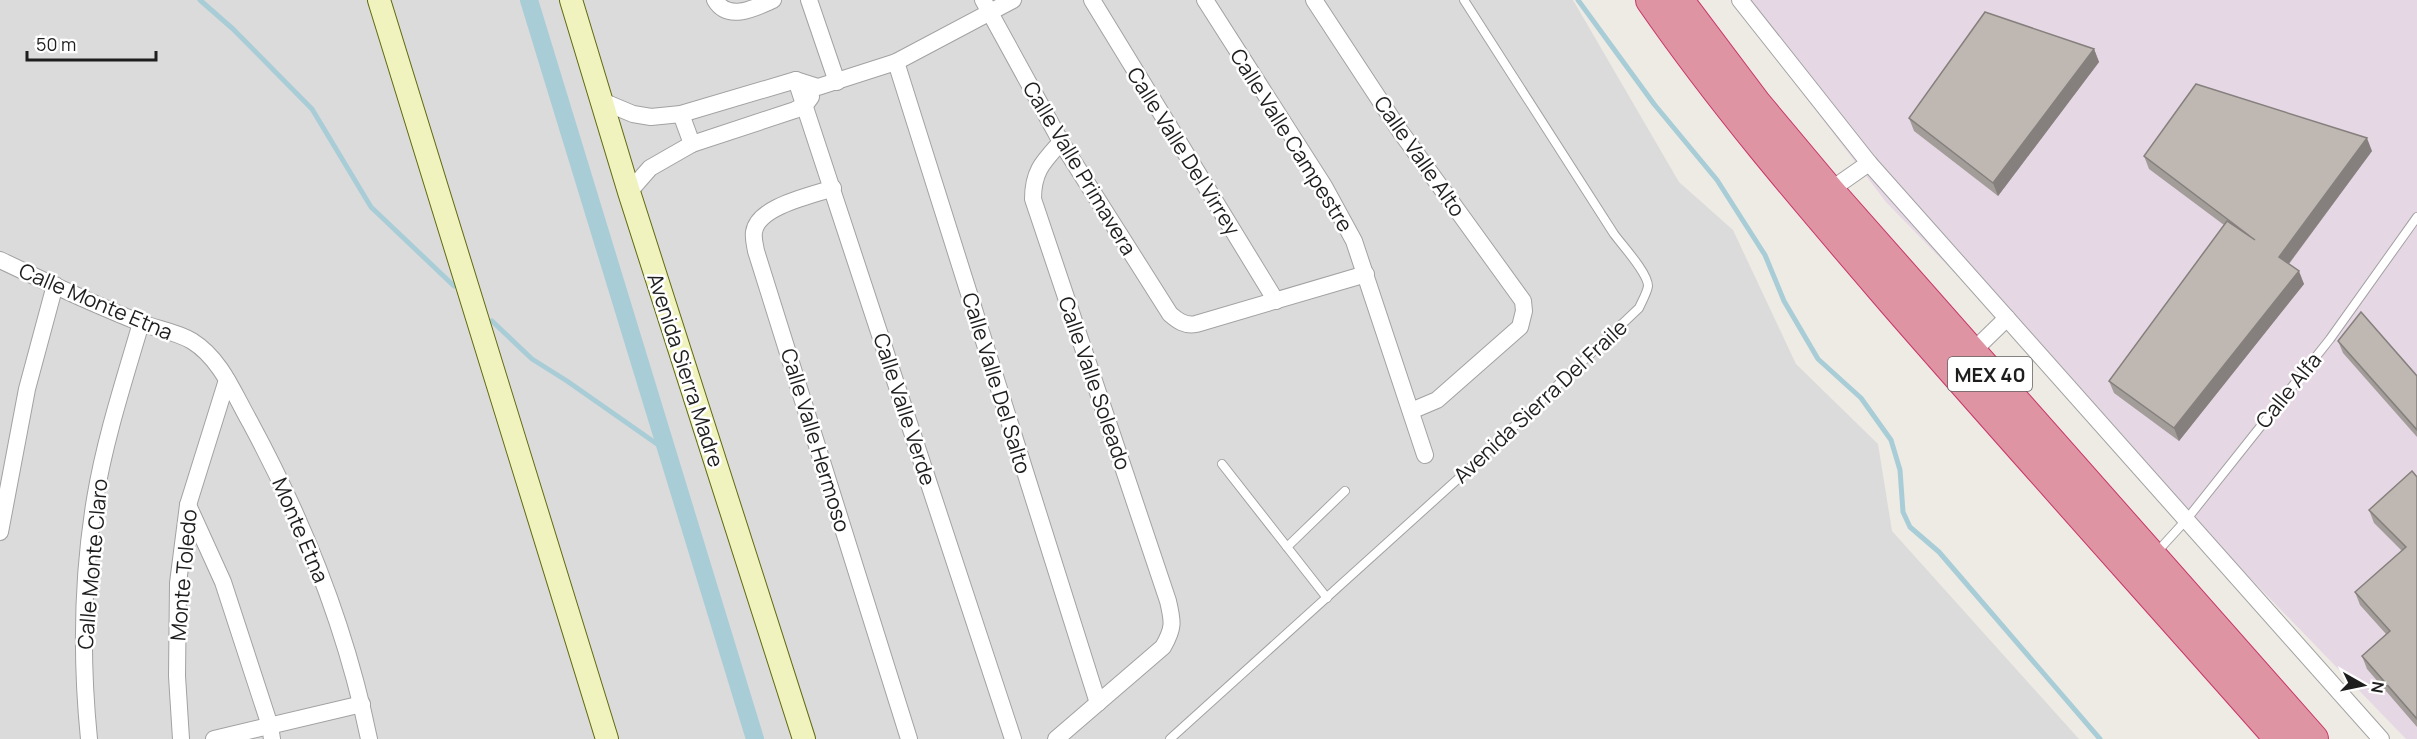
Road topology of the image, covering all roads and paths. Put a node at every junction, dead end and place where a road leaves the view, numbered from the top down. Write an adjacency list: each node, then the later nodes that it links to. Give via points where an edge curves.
1 (379, 0): 56 (street)
2 (571, 0): 19 (street, Avenida Sierra Madre)
3 (716, 0): 4 (street, via 719,7 739,12)
4 (773, 0)
5 (809, 0): 17 (street)
6 (1013, 0): 14 (street)
7 (1092, 0): 32 (street, Calle Valle Del Virrey)
8 (1205, 0): 30 (street, Calle Valle Campestre, via 1341,214)
9 (1314, 0): 38 (street, Calle Valle Alto, via 1400,130 1519,294 1524,311 1520,327 1503,343 1437,400)
10 (1464, 0): 47 (lane, Avenida Sierra Del Fraile, via 1640,269 1648,288 1639,308)
11 (1651, 0): 51 (highway, MEX 40, via 1743,124 1934,348)
12 (1678, 0): 26 (highway, MEX 40, via 1757,105)
13 (1740, 0): 24 (street)
14 (987, 7): 15 (street); 22 (street, Calle Valle Primavera)
15 (896, 62): 17 (street); 48 (street, Calle Valle Del Salto)
16 (796, 80): 18 (street); 20 (street, Calle Valle Verde); 21 (street)
17 (837, 82): 18 (street)
18 (818, 87): 20 (street)
19 (602, 101): 21 (street, via 651,117); 27 (street, Avenida Sierra Madre)
20 (805, 105): 23 (street); 25 (street, Calle Valle Verde)
21 (681, 114): 23 (street)
22 (1061, 142): 32 (street, Calle Valle Primavera, via 1170,314 1179,322 1188,326); 48 (street, Calle Valle Soleado, via 1039,167 1033,182 1033,200 1172,621 1172,632 1162,647)
23 (692, 144): 27 (street, via 650,168)
24 (1869, 163): 26 (street); 33 (street)
25 (833, 188): 58 (street, Calle Valle Hermoso, via 769,211 756,224 753,234); 59 (street, Calle Valle Verde)
26 (1829, 191): 36 (highway, MEX 40)
27 (629, 192): 57 (street, Avenida Sierra Madre)
28 (2417, 217): 43 (lane, Calle Alfa, via 2330,339)
29 (0, 260): 31 (street, Calle Monte Etna)
30 (1366, 274): 32 (street); 38 (street, Calle Valle Campestre)
31 (55, 285): 34 (street, Calle Monte Etna); 44 (street, via 27,389)
32 (1276, 301)
33 (2007, 318): 36 (street); 43 (street)
34 (141, 323): 35 (street, Calle Monte Etna); 52 (street, Calle Monte Claro, via 94,500 83,648)
35 (192, 341): 37 (street, Monte Etna, via 216,363)
36 (1971, 353): 46 (highway, MEX 40)
37 (227, 380): 42 (street, Monte Toledo); 49 (street, Monte Etna, via 302,525 343,634)
38 (1411, 411): 39 (street, Calle Valle Campestre)
39 (1425, 455)
40 (1222, 464): 45 (lane)
41 (1345, 491): 45 (lane)
42 (188, 505): 50 (street, via 223,582); 53 (street, Monte Toledo, via 177,603)
43 (2187, 519): 46 (lane, Calle Alfa); 62 (street)
44 (0, 532)
45 (1287, 547): 47 (lane)
46 (2151, 558): 51 (highway, MEX 40)
47 (1327, 598): 61 (lane, Avenida Sierra Del Fraile)
48 (1098, 703): 60 (street)
49 (362, 704): 50 (street); 55 (street, Monte Etna)
50 (271, 733): 54 (street)
51 (2303, 736)
52 (89, 739)
53 (181, 739)
54 (214, 739)
55 (369, 739)
56 (608, 739)
57 (804, 739)
58 (909, 739)
59 (1013, 739)
60 (1056, 739)
61 (1170, 739)
62 (2381, 739)

